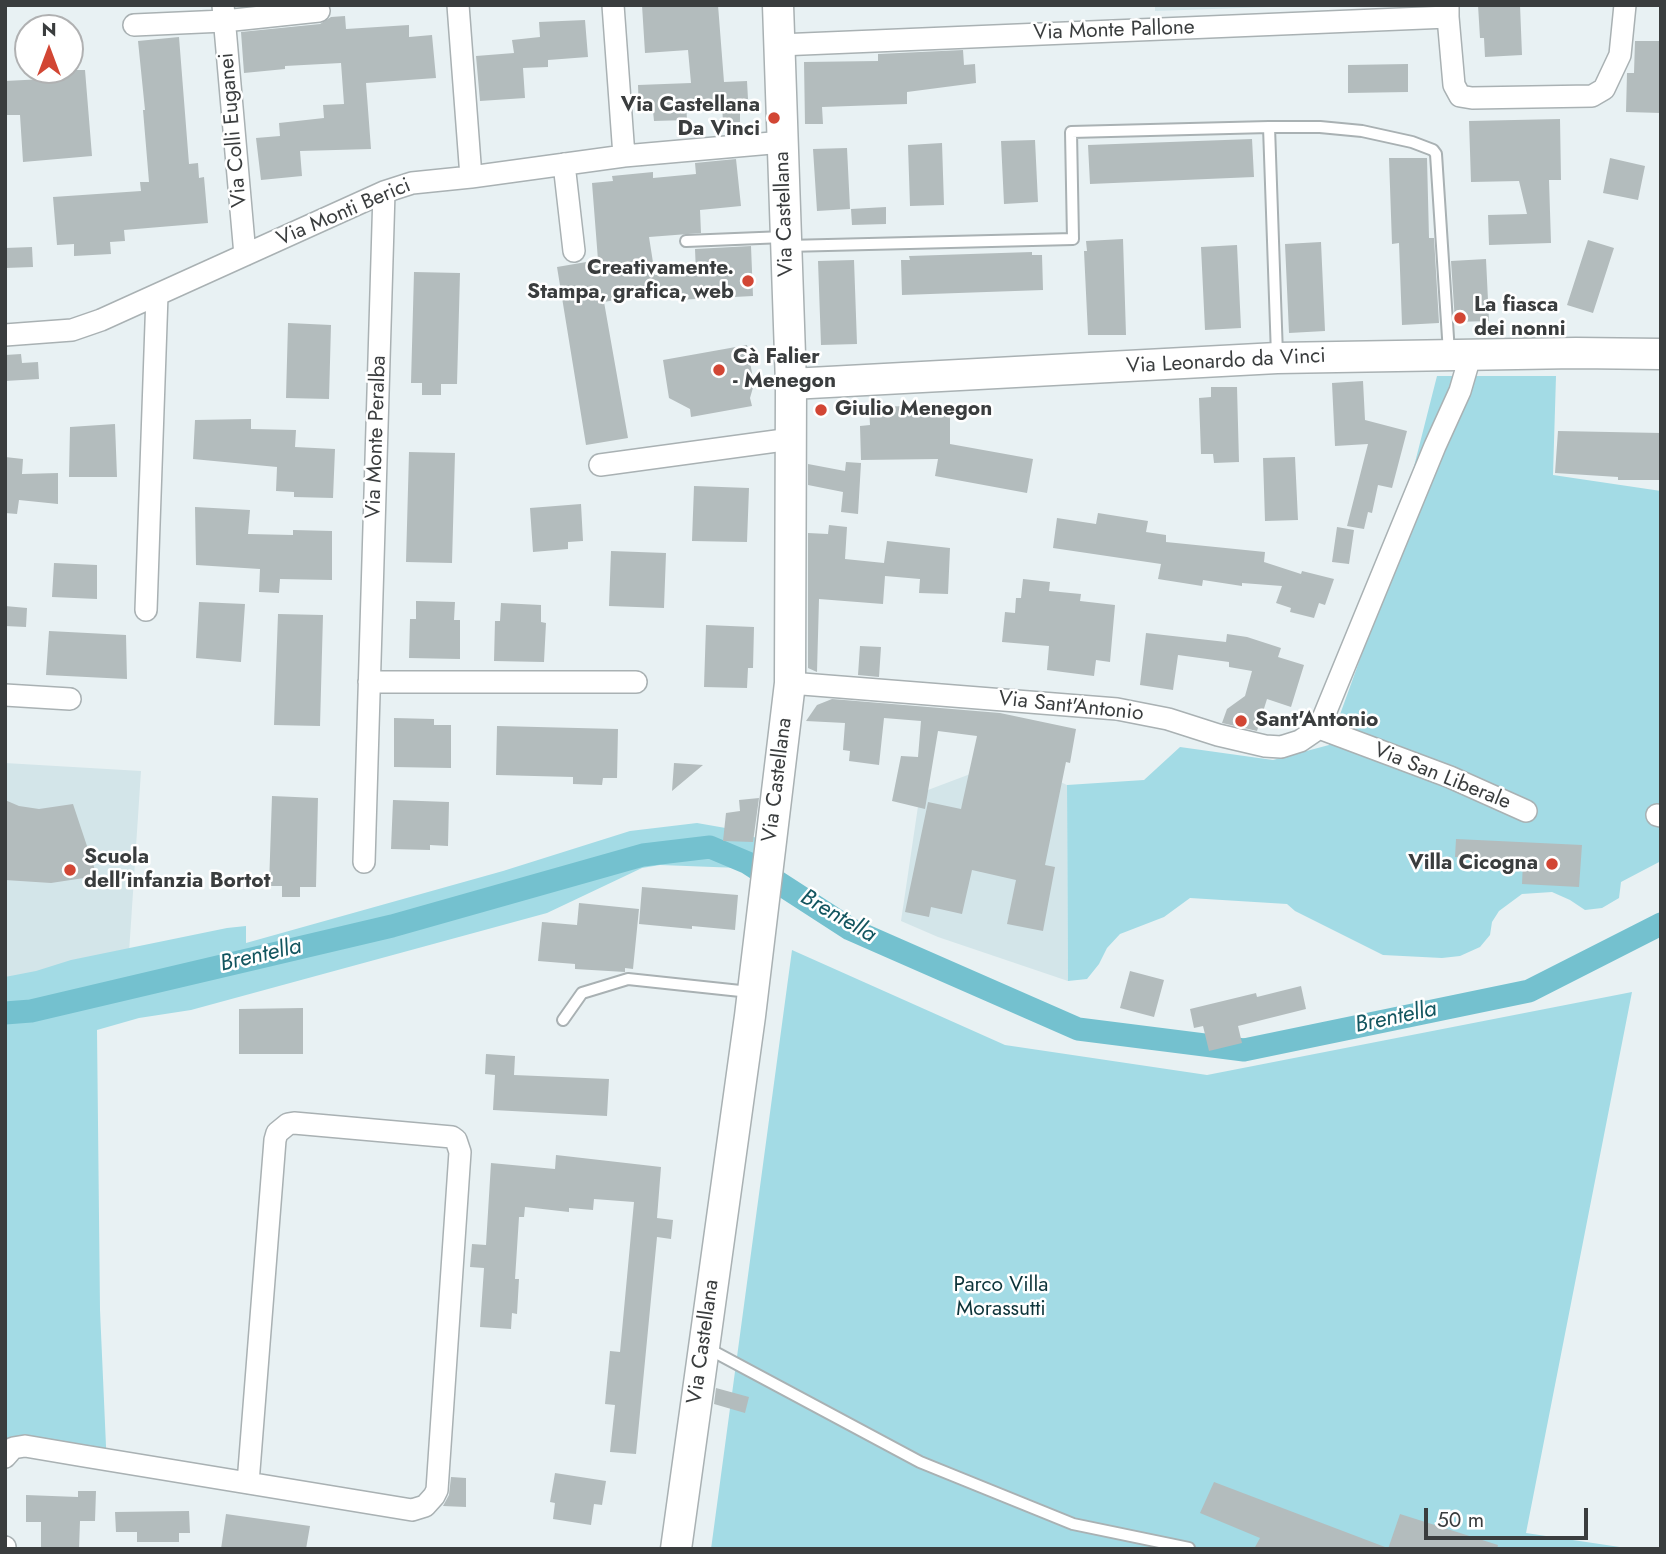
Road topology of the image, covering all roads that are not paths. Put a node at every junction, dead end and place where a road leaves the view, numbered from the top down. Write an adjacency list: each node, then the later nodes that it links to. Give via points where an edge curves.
1 (458, 5): 14 (street)
2 (613, 5): 12 (street)
3 (778, 5): 9 (main road, Via Castellana)
4 (1625, 5): 6 (street, Via Monte Pallone, via 1620,55 1604,89 1592,96 1460,96 1454,85)
5 (319, 11): 7 (street)
6 (1448, 11): 9 (street, Via Monte Pallone)
7 (224, 13): 8 (street); 19 (street, Via Colli Euganei)
8 (134, 25)
9 (779, 45): 11 (main road, Via Castellana)
10 (1269, 127): 17 (lane, via 1071,132 1073,239); 23 (lane, via 1362,131 1433,150); 24 (lane)
11 (783, 142): 12 (street, Via Monti Berici); 17 (main road, Via Castellana)
12 (624, 156): 13 (street, Via Monti Berici)
13 (564, 164): 14 (street, Via Monti Berici); 18 (street)
14 (471, 177): 15 (street, Via Monti Berici, via 412,183)
15 (384, 192): 19 (street, Via Monti Berici); 29 (street, Via Monte Peralba)
16 (686, 241): 17 (lane)
17 (787, 241): 25 (main road, Via Castellana)
18 (574, 251)
19 (245, 255): 20 (street, Via Monti Berici)
20 (157, 295): 21 (street, Via Monti Berici, via 72,330); 28 (street)
21 (5, 335)
22 (1661, 354): 23 (main road, Via Leonardo da Vinci)
23 (1458, 355): 24 (main road, Via Leonardo da Vinci); 34 (street, via 1466,367 1460,391)
24 (1277, 358): 25 (main road, Via Leonardo da Vinci)
25 (791, 384): 26 (main road, Via Castellana)
26 (791, 439): 27 (street); 31 (main road, Via Castellana)
27 (600, 465)
28 (146, 610)
29 (369, 682): 30 (street); 36 (street, Via Monte Peralba)
30 (636, 682)
31 (790, 683): 34 (street, Via Sant'Antonio, via 1117,709 1265,746 1300,741); 37 (main road, Via Castellana)
32 (5, 695): 33 (street)
33 (70, 699)
34 (1320, 728): 35 (street, Via San Liberale)
35 (1527, 811)
36 (364, 862)
37 (752, 993): 38 (lane, via 628,979 582,993); 39 (main road, Via Castellana)
38 (563, 1020)
39 (704, 1347): 42 (lane, via 920,1462 1073,1524); 43 (main road, Via Castellana)
40 (5, 1457): 41 (street, via 13,1448 25,1446)
41 (248, 1483): 41 (street, via 412,1510 425,1506 434,1496 460,1152 452,1137 294,1123 277,1133)
42 (1189, 1548)
43 (676, 1549)

